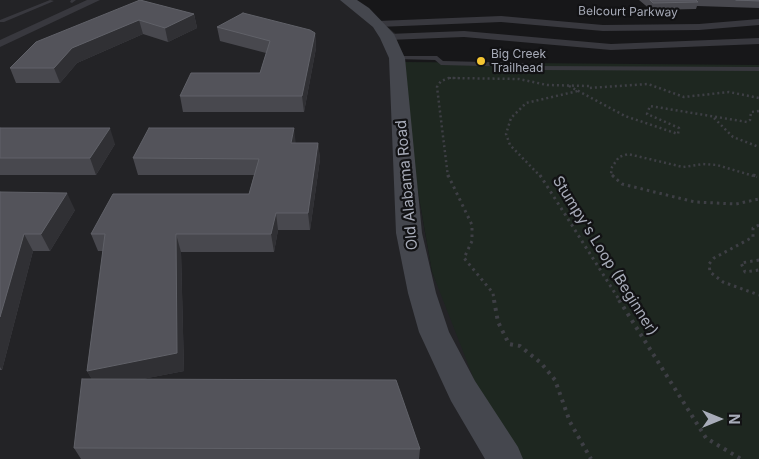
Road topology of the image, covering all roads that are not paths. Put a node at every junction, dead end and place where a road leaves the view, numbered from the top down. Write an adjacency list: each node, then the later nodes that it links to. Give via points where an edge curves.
1 (95, 0): 11 (street)
2 (347, 0): 7 (main road)
3 (52, 1): 5 (lane)
4 (74, 1): 9 (street)
5 (2, 21)
6 (759, 22): 8 (street, Belcourt Parkway)
7 (378, 24): 8 (street, Belcourt Parkway, via 501,19 603,28); 12 (main road)
8 (728, 26): 10 (street)
9 (0, 34)
10 (754, 41): 12 (street, via 611,47 464,34)
11 (0, 44)
12 (393, 47): 13 (lane, via 437,58 440,63 524,65 533,68); 14 (main road, Old Alabama Road, via 409,233 422,294 434,332 464,391)
13 (759, 69)
14 (505, 459)

